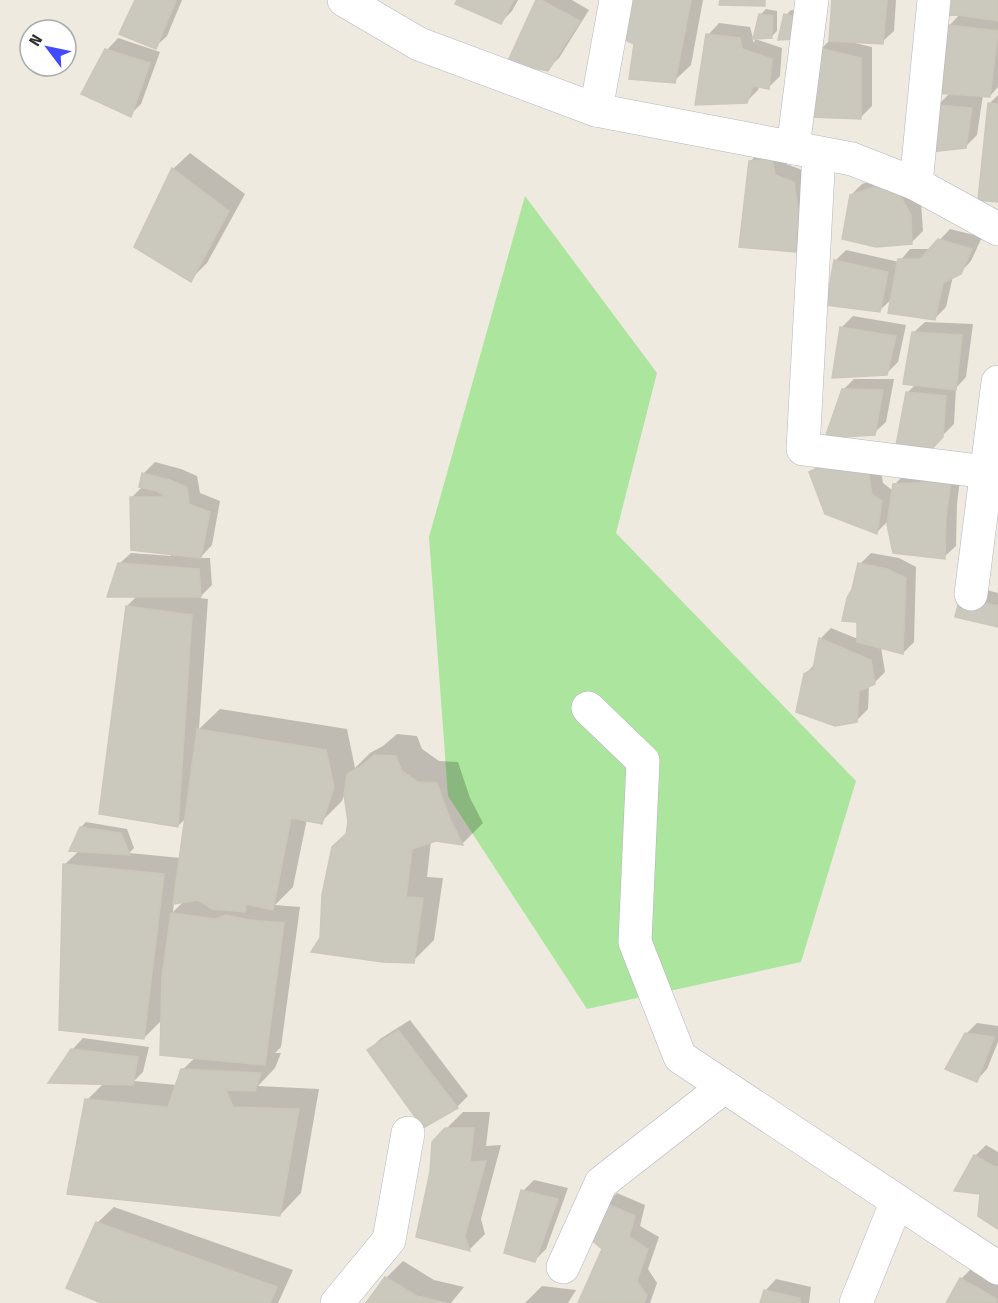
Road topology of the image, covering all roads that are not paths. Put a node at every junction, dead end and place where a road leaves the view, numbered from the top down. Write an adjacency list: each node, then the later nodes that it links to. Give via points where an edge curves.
1 (344, 0): 5 (street, via 419,44)
2 (616, 0): 5 (street)
3 (812, 0): 6 (street)
4 (934, 0): 7 (street)
5 (596, 110): 6 (street)
6 (806, 150): 7 (street, via 852,159); 10 (street, via 803,449)
7 (916, 184): 8 (street)
8 (998, 229)
9 (998, 382): 10 (street)
10 (987, 472): 11 (street)
11 (971, 594)
12 (588, 708): 13 (street, via 643,761 635,942 680,1057)
13 (724, 1086): 15 (street); 16 (street, via 601,1183)
14 (408, 1133): 18 (street, via 389,1240)
15 (897, 1201): 17 (street); 19 (street)
16 (563, 1267)
17 (998, 1268)
18 (337, 1303)
19 (856, 1303)

